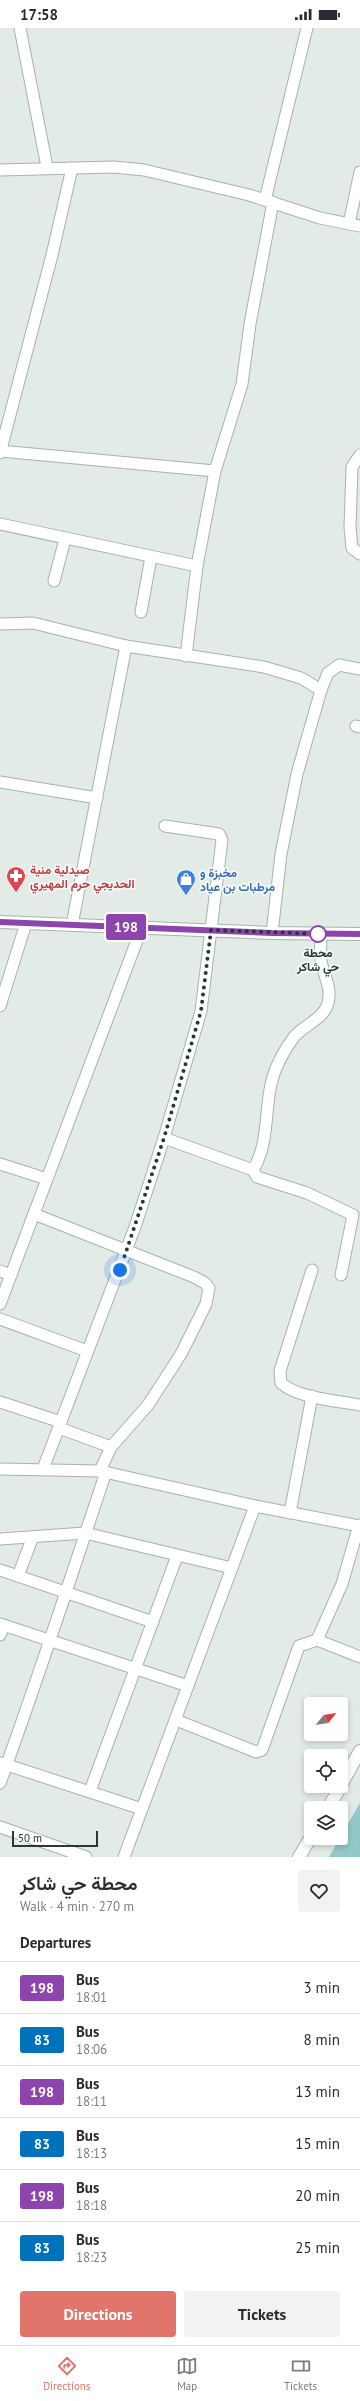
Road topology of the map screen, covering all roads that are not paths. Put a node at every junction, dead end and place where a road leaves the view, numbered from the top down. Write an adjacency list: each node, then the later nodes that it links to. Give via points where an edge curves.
1 (20, 28): 3 (street)
2 (307, 28): 7 (street)
3 (47, 167): 4 (street); 5 (street)
4 (72, 168): 7 (street, via 114,167 144,170); 9 (street, via 52,256)
5 (0, 170)
6 (360, 172): 8 (street)
7 (269, 201): 8 (street, via 320,218); 11 (street, via 242,384)
8 (354, 225)
9 (0, 452): 11 (street)
10 (360, 455): 14 (street, via 352,467 350,527 352,548)
11 (215, 471): 16 (street)
12 (0, 524): 13 (street)
13 (65, 539): 15 (street); 17 (street)
14 (360, 554)
15 (151, 557): 16 (street); 18 (street)
16 (197, 566): 21 (street)
17 (54, 581)
18 (141, 612)
19 (0, 624): 20 (street, via 33,623)
20 (126, 646): 21 (street); 25 (street)
21 (186, 656): 23 (street, via 264,667 301,678)
22 (360, 669): 23 (street, via 339,665 328,673)
23 (321, 690): 32 (street, via 297,774 281,854)
24 (0, 782): 25 (street)
25 (96, 798): 29 (street)
26 (165, 826): 31 (street, via 219,834 222,840)
27 (0, 922): 28 (main road)
28 (26, 923): 29 (main road); 35 (street)
29 (72, 925): 30 (main road)
30 (142, 927): 31 (main road); 39 (street)
31 (211, 930): 32 (main road); 36 (street, via 201,1011)
32 (272, 933): 33 (main road)
33 (321, 934): 34 (main road); 38 (street, via 321,961 330,991 328,1004 325,1011 294,1036 277,1067 269,1092 262,1148)
34 (360, 934)
35 (0, 1006)
36 (164, 1138): 38 (street); 41 (street)
37 (0, 1164): 39 (street)
38 (253, 1170): 45 (street, via 257,1177 307,1193 353,1215)
39 (46, 1179): 40 (street)
40 (34, 1214): 41 (street); 44 (street)
41 (128, 1249): 48 (street); 53 (street, via 205,1283 210,1295 181,1354 148,1405)
42 (312, 1270): 49 (street, via 279,1377 285,1386)
43 (0, 1271): 44 (street)
44 (11, 1275): 46 (street)
45 (340, 1275)
46 (0, 1304)
47 (0, 1319): 48 (street)
48 (87, 1351): 52 (street)
49 (312, 1396): 51 (street); 58 (street)
50 (0, 1402): 52 (street)
51 (360, 1405)
52 (60, 1425): 53 (street); 55 (street)
53 (111, 1447): 56 (street)
54 (0, 1469): 55 (street)
55 (43, 1469): 56 (street)
56 (103, 1472): 57 (street); 60 (street)
57 (255, 1506): 58 (street); 64 (street)
58 (290, 1513): 59 (street)
59 (360, 1525): 70 (street, via 342,1584)
60 (85, 1534): 62 (street); 63 (street); 67 (street)
61 (0, 1539): 62 (street)
62 (32, 1539): 66 (street)
63 (177, 1556): 64 (street); 68 (street)
64 (232, 1568): 74 (street)
65 (0, 1570): 66 (street)
66 (18, 1576): 67 (street)
67 (65, 1592): 68 (street); 71 (street)
68 (153, 1622): 73 (street)
69 (1, 1628): 71 (street)
70 (317, 1640): 72 (street); 75 (street, via 299,1646 262,1750 256,1752)
71 (51, 1642): 73 (street); 77 (street)
72 (360, 1657)
73 (136, 1669): 74 (street); 80 (street)
74 (188, 1686): 75 (street)
75 (176, 1720): 81 (street)
76 (360, 1751): 78 (main road)
77 (3, 1764): 79 (street); 80 (street)
78 (348, 1773)
79 (0, 1783)
80 (90, 1791): 81 (street)
81 (142, 1810): 85 (street)
82 (0, 1827): 84 (street)
83 (306, 1845): 86 (main road)
84 (86, 1857)
85 (124, 1857)
86 (299, 1857)

